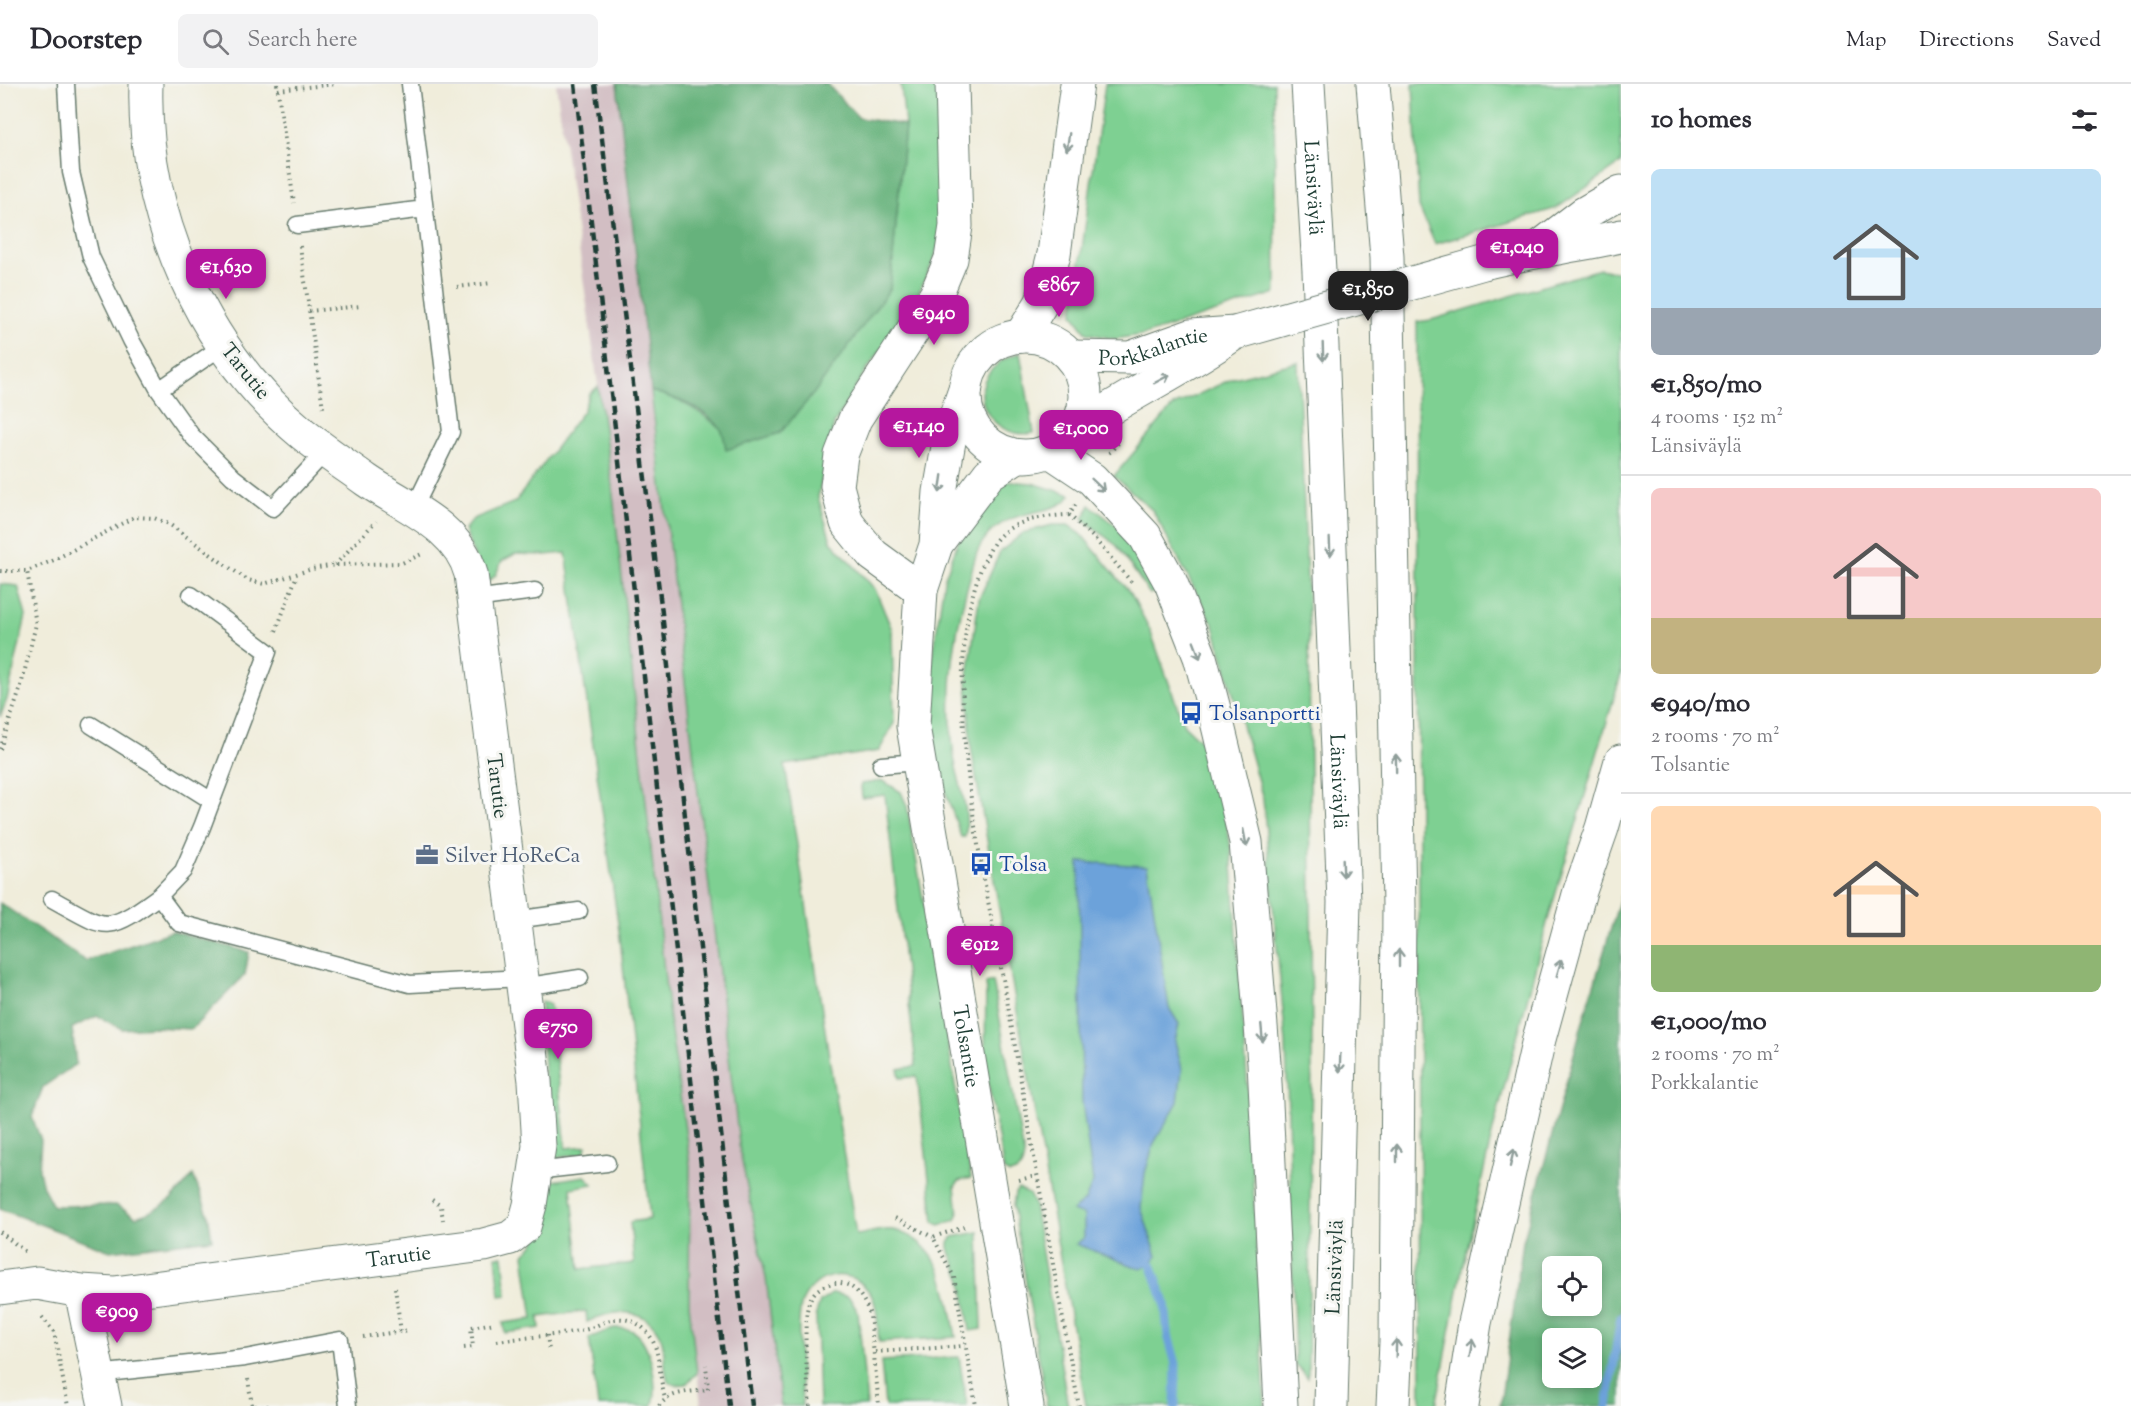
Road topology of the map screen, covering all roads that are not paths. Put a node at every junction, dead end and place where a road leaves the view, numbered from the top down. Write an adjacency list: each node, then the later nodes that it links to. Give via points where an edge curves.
1 (66, 84): 18 (lane, via 71,172 91,257)
2 (146, 84): 15 (main road, Tarutie, via 147,136 161,216 190,289)
3 (410, 84): 9 (lane)
4 (952, 84): 25 (main road, via 956,226 951,259 936,295 855,419 841,455 837,486 853,531 873,555)
5 (1077, 84): 14 (main road, one-way to 14, via 1054,254 1042,302)
6 (1308, 84): 49 (main road, Länsiväylä, one-way to 49, via 1344,902)
7 (1373, 84): 50 (main road, one-way to 7, via 1399,906 1386,257)
8 (1621, 192): 12 (main road, Porkkalantie, via 1583,214)
9 (425, 209): 10 (lane); 23 (lane, via 451,432)
10 (297, 225)
11 (1621, 236): 12 (main road, Porkkalantie)
12 (1536, 250): 13 (main road, Porkkalantie, bridge)
13 (1235, 333): 16 (main road, Porkkalantie, via 1191,336 1130,358); 19 (main road, Porkkalantie, one-way to 13, via 1196,361)
14 (1021, 336): 16 (main road, via 1042,338); 17 (main road, via 995,344 979,358)
15 (224, 345): 18 (lane); 20 (main road, Tarutie, via 261,392)
16 (1071, 357): 19 (main road, via 1085,390 1084,411)
17 (966, 387): 22 (main road, via 966,408 973,427 987,443); 24 (main road, Tolsantie, one-way to 24, via 947,448)
18 (159, 390): 20 (lane, via 191,435 233,477 273,508)
19 (1076, 430): 21 (main road)
20 (326, 451): 23 (main road, Tarutie)
21 (1050, 451): 22 (main road); 48 (main road, one-way to 48, via 1092,479 1145,536 1171,584 1200,657 1246,842 1264,1063)
22 (1017, 456): 24 (main road, Tolsantie, via 989,474)
23 (398, 512): 28 (main road, Tarutie, via 449,533 466,555)
24 (936, 545): 25 (main road, Tolsantie)
25 (921, 590): 31 (main road, Tolsantie, via 913,726)
26 (535, 591): 28 (lane)
27 (191, 595): 33 (lane, via 268,652)
28 (474, 599): 37 (main road, Tarutie)
29 (91, 725): 33 (lane)
30 (1621, 761): 51 (main road, one-way to 30, via 1475,1323 1539,1039)
31 (917, 762): 32 (lane); 47 (main road, Tolsantie)
32 (881, 765)
33 (212, 801): 34 (lane, via 183,871)
34 (159, 896): 35 (lane, via 123,922 99,925); 39 (lane, via 179,923 410,984)
35 (52, 899)
36 (579, 911): 37 (lane)
37 (515, 920): 39 (main road, Tarutie)
38 (580, 978): 39 (lane)
39 (523, 982): 41 (main road, Tarutie, via 535,1081 539,1146)
40 (607, 1163): 41 (lane)
41 (535, 1171): 43 (main road, Tarutie, via 524,1227 510,1238 484,1245 126,1291)
42 (0, 1288): 43 (main road, Tarutie, via 37,1283)
43 (81, 1291): 44 (main road)
44 (97, 1374): 45 (main road); 46 (lane, via 245,1358 339,1340)
45 (105, 1406)
46 (348, 1406)
47 (1027, 1406)
48 (1281, 1406)
49 (1331, 1406)
50 (1393, 1406)
51 (1462, 1406)

